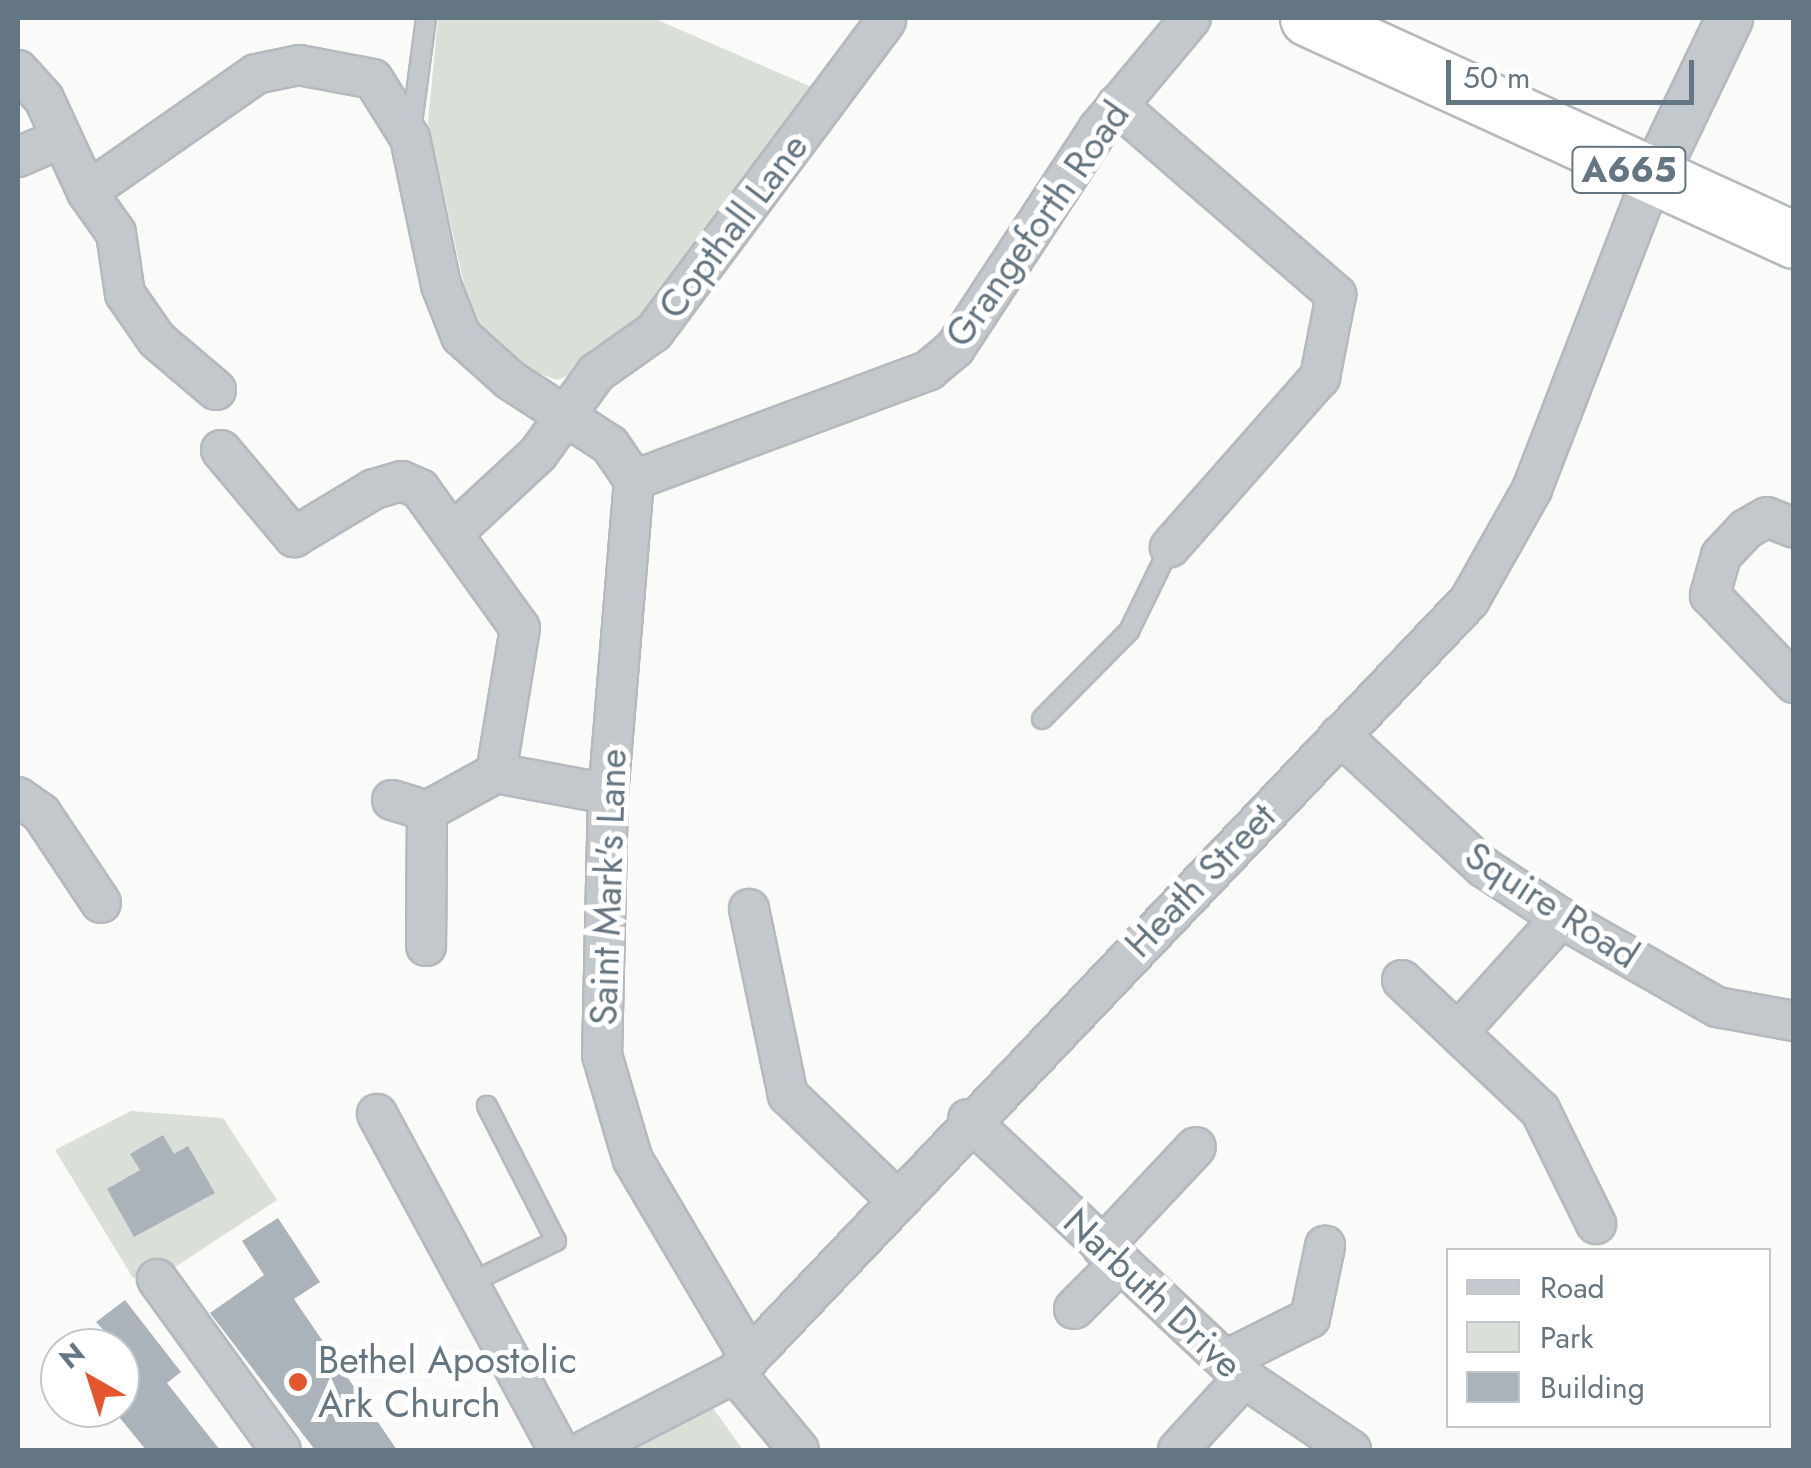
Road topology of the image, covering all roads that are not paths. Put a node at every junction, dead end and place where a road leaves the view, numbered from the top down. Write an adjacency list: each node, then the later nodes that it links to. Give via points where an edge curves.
1 (426, 18): 8 (lane)
2 (1191, 18): 7 (street, Grangeforth Road)
3 (1308, 18): 11 (highway, A665)
4 (1729, 18): 11 (street)
5 (886, 22): 15 (street, Copthall Lane, via 654,332 596,373)
6 (18, 70): 9 (street, via 44,98)
7 (1117, 104): 17 (street, Grangeforth Road, via 986,306 929,370); 20 (street, via 1336,295 1320,378)
8 (410, 138): 12 (street, via 372,80 331,67 276,66); 15 (street, via 450,318 482,357)
9 (60, 139): 10 (street); 12 (street)
10 (18, 157)
11 (1651, 181): 13 (highway, A665); 23 (street, Heath Street, via 1502,553 1468,601)
12 (86, 192): 14 (street, via 116,233 124,294 157,340)
13 (1794, 240)
14 (216, 390)
15 (565, 415): 17 (street, via 610,445); 19 (street, Copthall Lane, via 538,454)
16 (221, 450): 19 (street, via 294,537 374,489 402,481 420,488)
17 (634, 480): 25 (street, Saint Mark's Lane)
18 (1794, 528): 21 (street, via 1768,517 1746,529 1721,556 1710,594)
19 (455, 530): 24 (street, via 520,628)
20 (1170, 546): 22 (lane, via 1129,630)
21 (1794, 683)
22 (1042, 719)
23 (1340, 736): 29 (street, Squire Road, via 1483,867); 36 (street, Heath Street)
24 (496, 772): 25 (street); 30 (street, via 409,806)
25 (608, 794): 45 (street, Saint Mark's Lane, via 602,1055 633,1160)
26 (18, 797): 27 (street, via 40,813)
27 (101, 903)
28 (749, 908): 38 (street, via 788,1094)
29 (1561, 918): 32 (street, Squire Road, via 1716,1007); 33 (street)
30 (426, 946)
31 (1402, 980): 33 (street)
32 (1794, 1022)
33 (1460, 1030): 39 (street, via 1540,1110)
34 (487, 1106): 43 (lane, via 556,1241)
35 (377, 1114): 43 (street)
36 (968, 1119): 38 (street, Heath Street); 41 (street, Narbuth Drive)
37 (1196, 1148): 41 (street)
38 (894, 1197): 45 (street, Heath Street)
39 (1596, 1224)
40 (1325, 1246): 46 (street, via 1310,1318)
41 (1111, 1256): 44 (street); 46 (street, Narbuth Drive)
42 (157, 1279): 47 (street)
43 (470, 1284): 48 (street)
44 (1074, 1309)
45 (742, 1364): 49 (street, Heath Street); 50 (street, Saint Mark's Lane)
46 (1235, 1369): 51 (street); 52 (street, Narbuth Drive)
47 (281, 1450)
48 (559, 1450)
49 (586, 1450)
50 (799, 1450)
51 (1178, 1450)
52 (1351, 1450)

